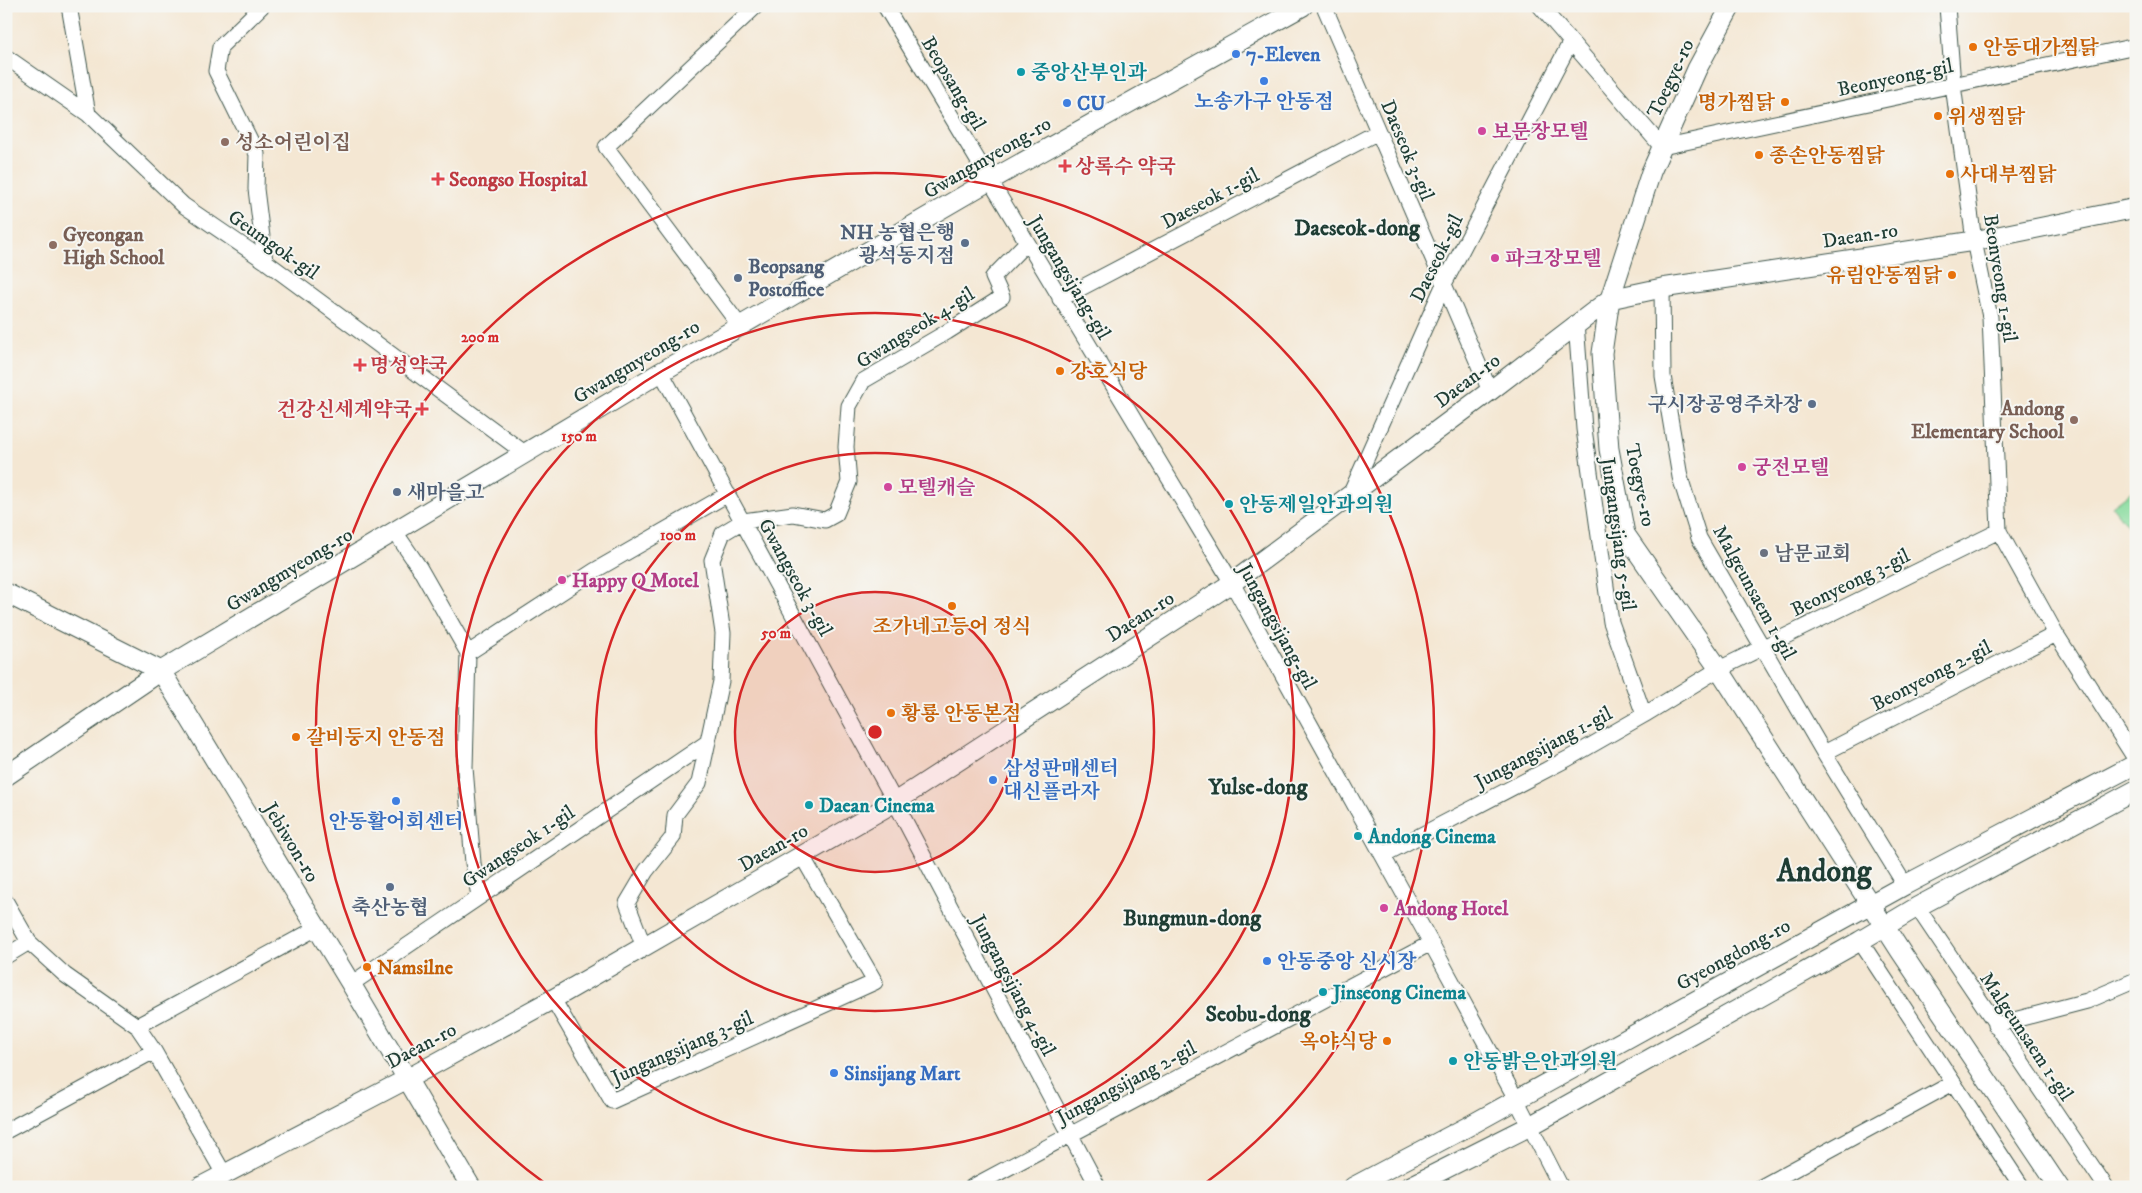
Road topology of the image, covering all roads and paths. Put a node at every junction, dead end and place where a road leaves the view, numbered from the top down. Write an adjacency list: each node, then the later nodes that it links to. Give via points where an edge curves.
1 (69, 6): 14 (street)
2 (262, 6): 21 (street, via 220,47 216,71 257,154 256,189)
3 (756, 6): 27 (street, via 606,147)
4 (885, 6): 17 (street, Beopsang-gil)
5 (1303, 6): 17 (street, Gwangmyeong-ro)
6 (1324, 6): 15 (street, Daeseok 3-gil)
7 (1540, 6): 10 (street)
8 (1731, 6): 16 (street, Toegye-ro, via 1697,69)
9 (1946, 6): 13 (street, Beonyeong 1-gil)
10 (1570, 42): 16 (street); 22 (street, Daeseok-gil)
11 (2136, 46): 13 (street, Beonyeong-gil)
12 (6, 57): 14 (street, Geumgok-gil)
13 (1953, 85): 16 (street, Beonyeong-gil); 19 (street, Beonyeong 1-gil)
14 (88, 114): 21 (street, Geumgok-gil, via 183,205)
15 (1378, 132): 22 (street, Daeseok 3-gil); 24 (street, Daeseok 1-gil)
16 (1662, 147): 25 (street, Toegye-ro)
17 (989, 181): 20 (street, Jungangsijang-gil); 27 (street, Gwangmyeong-ro)
18 (2136, 208): 19 (street, Daean-ro)
19 (1974, 241): 23 (street, Daean-ro); 34 (street, Beonyeong 1-gil, via 1990,317)
20 (1026, 243): 24 (street, Jungangsijang-gil); 33 (street, Gwangseok 4-gil, via 993,276 1002,297 863,380 849,406 846,447 849,482 836,514 825,520 792,514)
21 (265, 261): 30 (street, Geumgok-gil)
22 (1444, 284): 29 (street, Daeseok 3-gil); 32 (street, Daeseok-gil)
23 (1662, 288): 25 (street, Daean-ro); 39 (street, Malgeunsaem 1-gil, via 1663,376 1680,477 1699,538)
24 (1060, 299): 36 (street, Jungangsijang-gil)
25 (1610, 299): 26 (street, Daean-ro); 41 (street, Toegye-ro, via 1602,352 1609,450 1625,534)
26 (1576, 323): 29 (street, Daean-ro); 43 (street, Jungangsijang 5-gil, via 1584,429 1611,622)
27 (740, 326): 28 (street, Gwangmyeong-ro)
28 (661, 372): 30 (street, Gwangmyeong-ro); 31 (street, Gwangseok 3-gil)
29 (1490, 391): 32 (street, Daean-ro)
30 (526, 454): 35 (street, Gwangmyeong-ro)
31 (728, 494): 33 (street, Gwangseok 3-gil); 40 (street, via 594,571)
32 (1349, 498): 36 (street, Daean-ro)
33 (743, 521): 44 (street, via 723,533 712,560 723,633 721,680); 50 (street, Gwangseok 3-gil)
34 (1999, 531): 38 (street, Beonyeong 1-gil); 39 (street, Beonyeong 3-gil)
35 (395, 532): 40 (street); 42 (street, Gwangmyeong-ro)
36 (1232, 584): 50 (street, Daean-ro); 52 (street, Jungangsijang-gil)
37 (6, 593): 42 (street)
38 (2056, 634): 45 (street, Beonyeong 2-gil); 46 (street, Beonyeong 1-gil)
39 (1762, 647): 41 (street, Beonyeong 3-gil); 45 (street, Malgeunsaem 1-gil)
40 (468, 653): 54 (street, via 465,768 473,863)
41 (1719, 669): 43 (street, Jungangsijang 1-gil); 56 (street, Toegye-ro)
42 (161, 671): 48 (street, Gwangmyeong-ro); 59 (street, Jebiwon-ro)
43 (1644, 715): 52 (street, Jungangsijang 1-gil)
44 (708, 742): 54 (street, Gwangseok 1-gil); 63 (street, via 699,783 675,815 673,837 646,871 627,903)
45 (1824, 753): 53 (street, Malgeunsaem 1-gil)
46 (2136, 760)
47 (2136, 764): 53 (street, Gyeongdong-ro)
48 (6, 776)
49 (2136, 790): 57 (street)
50 (895, 802): 51 (street, Daean-ro); 76 (street, Jungangsijang 4-gil)
51 (802, 856): 63 (street, Daean-ro); 67 (street, Jungangsijang 3-gil, via 875,982 612,1102)
52 (1383, 856): 62 (street, Jungangsijang-gil)
53 (1905, 885): 56 (street, Gyeongdong-ro)
54 (480, 896): 66 (street, Gwangseok 1-gil)
55 (6, 902): 61 (street)
56 (1871, 904): 58 (street, Toegye-ro); 73 (street, Gyeongdong-ro)
57 (1917, 907): 58 (street); 68 (street, Malgeunsaem 1-gil)
58 (1884, 926): 60 (street); 87 (street, Toegye-ro)
59 (318, 928): 66 (street, Jebiwon-ro); 69 (street)
60 (1860, 941): 72 (street); 74 (street)
61 (29, 942): 64 (street); 69 (street, via 65,975)
62 (1431, 943): 73 (street, Jungangsijang-gil); 76 (street, Jungangsijang 2-gil)
63 (644, 947): 67 (street, Daean-ro)
64 (6, 956)
65 (2136, 980): 68 (street, via 2087,1002)
66 (351, 984): 71 (street, Jebiwon-ro)
67 (553, 1000): 71 (street, Daean-ro)
68 (1995, 1025): 88 (street, Malgeunsaem 1-gil)
69 (137, 1026): 70 (street)
70 (154, 1050): 75 (street); 77 (street)
71 (407, 1079): 77 (street, Daean-ro); 79 (street, Jebiwon-ro)
72 (1953, 1083): 85 (street); 86 (street)
73 (1516, 1099): 74 (street, Jungangsijang-gil); 82 (street, Gyeongdong-ro)
74 (1530, 1126): 83 (street); 84 (street, Jungangsijang-gil)
75 (6, 1131)
76 (1070, 1134): 80 (street, Jungangsijang 2-gil); 81 (street, Jungangsijang 4-gil)
77 (224, 1174): 78 (street, Daean-ro)
78 (200, 1187)
79 (472, 1187)
80 (972, 1187)
81 (1098, 1187)
82 (1353, 1187)
83 (1409, 1187)
84 (1561, 1187)
85 (1761, 1187)
86 (2022, 1187)
87 (2059, 1187)
88 (2106, 1187)

